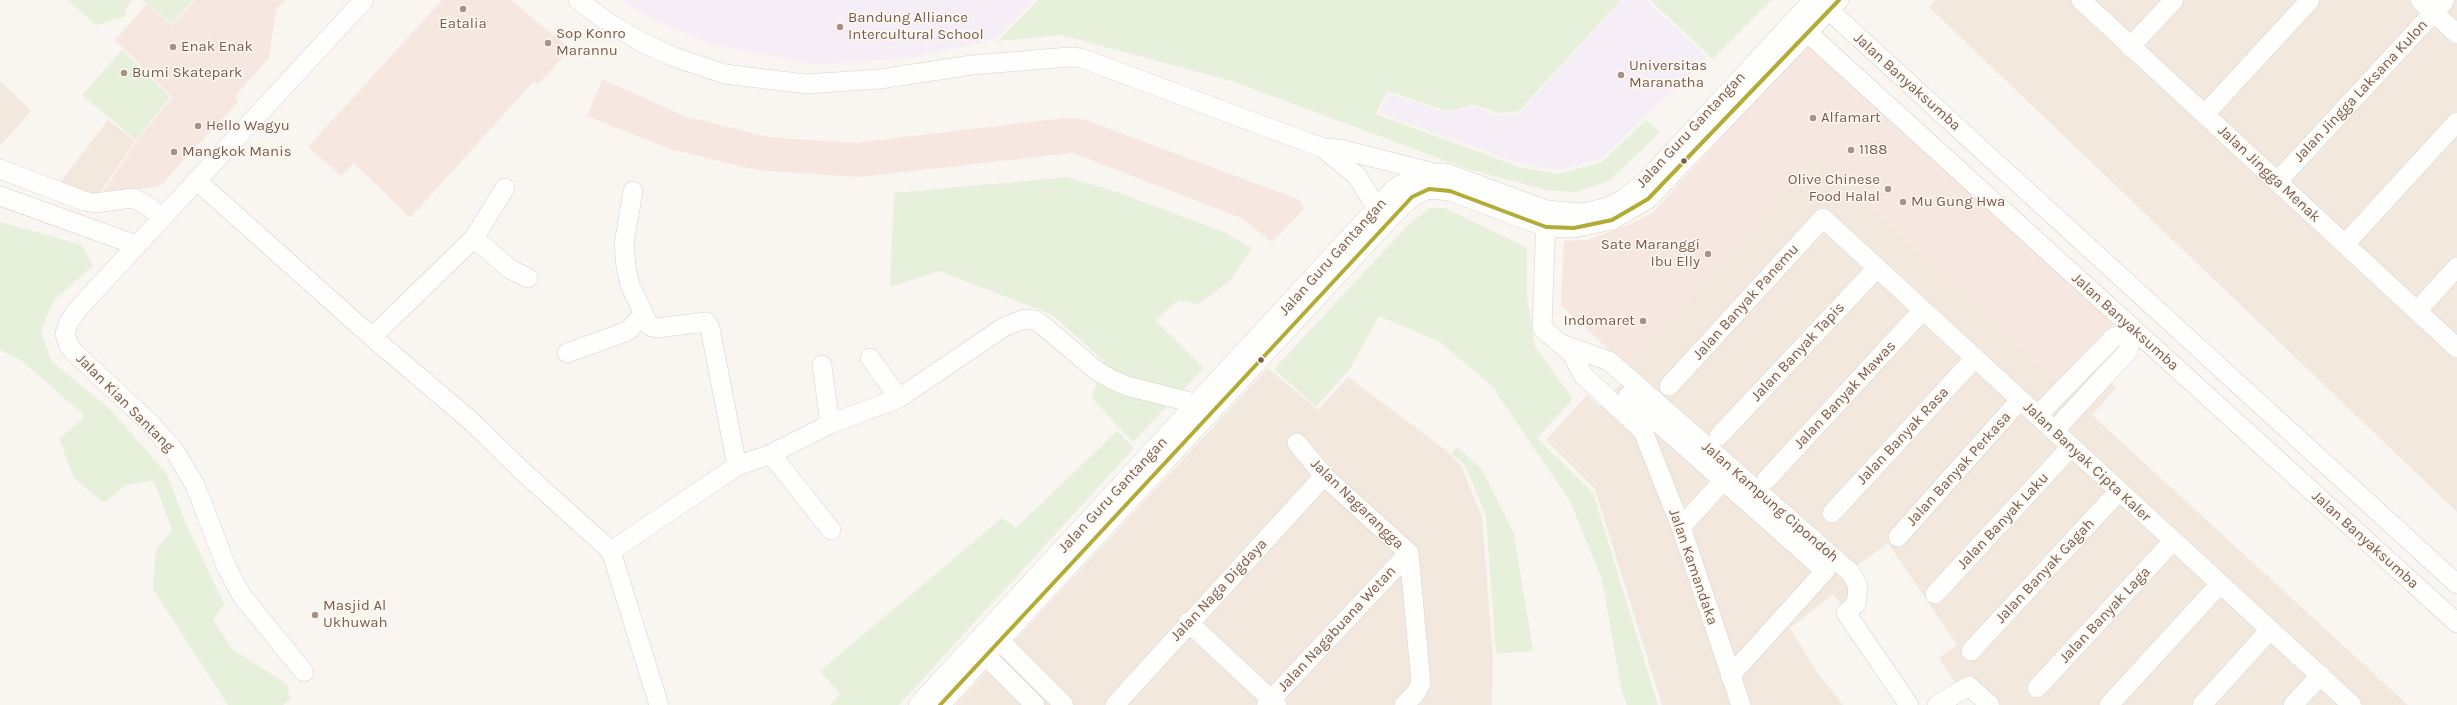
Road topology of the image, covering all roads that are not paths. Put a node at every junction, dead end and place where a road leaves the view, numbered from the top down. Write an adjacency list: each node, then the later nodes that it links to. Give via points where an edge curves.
1 (364, 0): 18 (street, Jalan Kian Santang)
2 (578, 0): 15 (street, via 609,23 643,43 674,57 725,74 806,84 880,79 972,65 1069,57 1093,62)
3 (1813, 0): 9 (street, Jalan Guru Gantangan)
4 (2081, 0): 12 (street, Jalan Jingga Menak)
5 (2174, 0): 12 (street)
6 (2310, 0): 13 (street)
7 (1828, 4): 10 (street, Jalan Guru Gantangan); 70 (street, Jalan Banyaksumba)
8 (2433, 4): 11 (street); 19 (street, Jalan Jingga Laksana Kulon)
9 (1794, 20): 10 (street, Jalan Banyaksumba); 25 (street, Jalan Guru Gantangan, via 1645,182 1624,199 1598,211)
10 (1807, 33): 25 (street, Jalan Guru Gantangan, via 1648,199 1612,220 1598,225 1574,228); 36 (street, Jalan Banyaksumba)
11 (2457, 34)
12 (2130, 47): 13 (street, Jalan Jingga Menak)
13 (2205, 114): 19 (street, Jalan Jingga Menak)
14 (2457, 122): 28 (street)
15 (1323, 148): 17 (street, via 1340,149); 23 (street, via 1357,176)
16 (0, 169): 24 (street, via 84,201 94,203 133,198 144,203)
17 (1434, 172): 23 (street, Jalan Guru Gantangan, via 1420,174 1406,181); 25 (street, Jalan Guru Gantangan, via 1466,180)
18 (196, 180): 24 (street, Jalan Kian Santang); 37 (street)
19 (2278, 182): 28 (street, Jalan Jingga Menak)
20 (505, 188): 27 (street)
21 (633, 190): 35 (street, via 625,232 626,267 630,285)
22 (0, 196): 29 (street)
23 (1381, 216): 25 (street, Jalan Guru Gantangan, via 1429,189 1440,189); 48 (street, Jalan Guru Gantangan); 75 (street, Jalan Guru Gantangan)
24 (162, 218): 29 (street, Jalan Kian Santang)
25 (1546, 218): 39 (street, Jalan Kamandaka, via 1542,328)
26 (1823, 218): 31 (street, Jalan Banyak Cipta Kaler); 44 (street, Jalan Banyak Panemu)
27 (474, 238): 32 (street, via 510,269); 37 (street)
28 (2345, 244): 34 (street, Jalan Jingga Menak)
29 (136, 245): 78 (street, Jalan Kian Santang, via 73,316 65,334 69,346 151,424 176,453 195,485 227,568 242,596)
30 (2457, 267): 34 (street)
31 (1877, 268): 33 (street, Jalan Banyak Cipta Kaler); 53 (street, Jalan Banyak Tapis)
32 (528, 278)
33 (1922, 310): 42 (street, Jalan Banyak Cipta Kaler); 59 (street, Jalan Banyak Mawas)
34 (2417, 310): 38 (street, Jalan Jingga Menak)
35 (647, 321): 40 (street, via 637,321 628,331); 57 (street, via 652,327 657,328 704,321 708,323)
36 (2134, 331): 49 (street, via 2114,337); 52 (street, via 2128,351); 72 (street, Jalan Banyaksumba)
37 (372, 337): 67 (street, via 471,421)
38 (2457, 348)
39 (1567, 349): 45 (street, Jalan Kamandaka, via 1593,364); 51 (street, Jalan Kamandaka, via 1583,375); 91 (street, Jalan Kampung Cipondoh, via 1609,361 1850,573 1858,586 1856,604 1846,612)
40 (567, 353)
41 (870, 358): 46 (street)
42 (1975, 358): 47 (street, Jalan Banyak Cipta Kaler); 62 (street, Jalan Banyak Rasa)
43 (822, 365): 50 (street)
44 (1670, 386)
45 (1628, 396): 51 (street, Jalan Kamandaka); 60 (street)
46 (899, 398): 48 (street, via 1004,327 1024,319 1035,320 1041,324 1097,371 1113,380); 50 (street)
47 (2020, 400): 49 (street, Jalan Banyak Cipta Kaler); 65 (street, Jalan Banyak Perkasa)
48 (1198, 404): 75 (street, Jalan Guru Gantangan)
49 (2038, 416): 52 (street, Jalan Banyak Cipta Kaler)
50 (830, 424): 56 (street)
51 (1642, 431): 63 (street, Jalan Kamandaka)
52 (2054, 431): 55 (street, Jalan Banyak Cipta Kaler)
53 (1719, 436)
54 (1297, 443): 58 (street, Jalan Nagarangga)
55 (2071, 447): 61 (street, Jalan Banyak Cipta Kaler); 71 (street, Jalan Banyak Laku)
56 (771, 454): 57 (street); 64 (street)
57 (737, 466): 67 (street)
58 (1324, 476): 68 (street, Jalan Nagarangga); 73 (street, Jalan Naga Digdaya)
59 (1767, 479)
60 (1724, 480): 63 (street); 80 (street, via 1825,571)
61 (2119, 491): 66 (street, Jalan Banyak Cipta Kaler); 77 (street, Jalan Banyak Gagah)
62 (1832, 513)
63 (1681, 528): 80 (street, Jalan Kamandaka)
64 (831, 530)
65 (1898, 538)
66 (2173, 541): 69 (street, Jalan Banyak Cipta Kaler); 81 (street, Jalan Banyak Laga)
67 (611, 551): 83 (street)
68 (1409, 553): 82 (street, Jalan Nagabuana Wetan); 89 (street, Jalan Nagarangga, via 1421,682 1416,693)
69 (2220, 584): 74 (street, Jalan Banyak Cipta Kaler); 94 (street)
70 (2457, 584)
71 (1935, 594)
72 (2454, 614)
73 (1188, 622): 82 (street); 88 (street, Jalan Naga Digdaya)
74 (2270, 630): 79 (street, Jalan Banyak Cipta Kaler); 95 (street)
75 (994, 634): 76 (street, Jalan Guru Gantangan); 87 (street)
76 (980, 650): 84 (street, Jalan Guru Gantangan); 85 (street, Jalan Guru Gantangan); 86 (street)
77 (1971, 650)
78 (304, 672)
79 (2321, 675): 96 (street); 97 (street, Jalan Banyak Cipta Kaler)
80 (1730, 676): 90 (street, Jalan Kamandaka)
81 (2037, 688)
82 (1271, 703)
83 (659, 705)
84 (918, 705)
85 (940, 705)
86 (1035, 705)
87 (1064, 705)
88 (1115, 705)
89 (1404, 705)
90 (1741, 705)
91 (1909, 705)
92 (1937, 705): 93 (street, via 1969,686)
93 (1990, 705)
94 (2109, 705)
95 (2202, 705)
96 (2293, 705)
97 (2352, 705)

